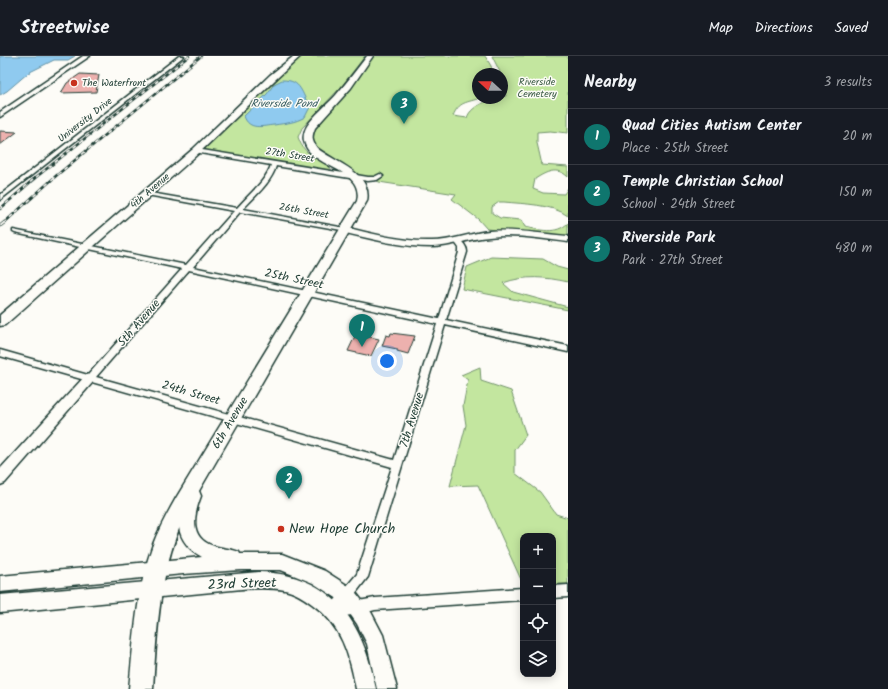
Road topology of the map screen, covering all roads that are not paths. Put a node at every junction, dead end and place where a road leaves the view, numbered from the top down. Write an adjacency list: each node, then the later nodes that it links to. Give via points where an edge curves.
1 (87, 56): 5 (street)
2 (182, 56): 11 (street, University Drive)
3 (298, 56): 6 (main road, 4th Avenue)
4 (370, 56): 8 (main road, via 306,135 307,142 314,150)
5 (0, 115)
6 (196, 151): 7 (street, 27th Street); 10 (main road, 4th Avenue)
7 (274, 164): 8 (street, 27th Street); 12 (street, 5th Avenue, via 267,178)
8 (354, 176): 9 (street, 27th Street, via 372,179); 13 (main road, 6th Avenue, via 361,186 363,197)
9 (380, 176)
10 (147, 193): 12 (street, 26th Street); 17 (main road, 4th Avenue)
11 (0, 198)
12 (238, 210): 13 (street, 26th Street); 18 (street, 5th Avenue)
13 (344, 230): 16 (street, 26th Street, via 414,243 438,244); 19 (main road, 6th Avenue)
14 (15, 231): 17 (street, 25th Street)
15 (568, 239): 16 (street, via 496,233)
16 (457, 241): 21 (street, 7th Avenue, via 463,252)
17 (87, 246): 18 (street, 25th Street); 20 (main road, 4th Avenue)
18 (187, 268): 19 (street, 25th Street); 24 (street, 5th Avenue)
19 (307, 294): 21 (street, 25th Street); 25 (main road, 6th Avenue)
20 (0, 322)
21 (441, 322): 22 (street, 25th Street); 27 (street, 7th Avenue)
22 (568, 349)
23 (0, 353): 24 (street, 24th Street)
24 (89, 378): 25 (street, 24th Street); 28 (street, 5th Avenue)
25 (233, 418): 26 (main road, 6th Avenue); 27 (street, 24th Street)
26 (208, 460): 29 (main road, via 187,511 185,522 193,540 208,553 229,557 257,556); 30 (main road, 6th Avenue, via 174,519 160,553)
27 (398, 465): 35 (street, 7th Avenue)
28 (0, 479)
29 (282, 562): 30 (main road, 23rd Street, via 241,562); 35 (main road, 23rd Street, via 319,577)
30 (154, 579): 31 (main road, 23rd Street); 36 (main road, 23rd Street, via 63,599); 37 (main road, 23rd Street, via 294,584 312,593); 38 (main road, 6th Avenue, via 147,611)
31 (0, 584)
32 (568, 591): 33 (street)
33 (556, 592)
34 (520, 594): 35 (street, via 375,604)
35 (352, 601): 37 (street); 40 (main road, via 376,642)
36 (0, 604)
37 (334, 610): 39 (main road, via 355,643)
38 (142, 689)
39 (366, 689)
40 (387, 689)

